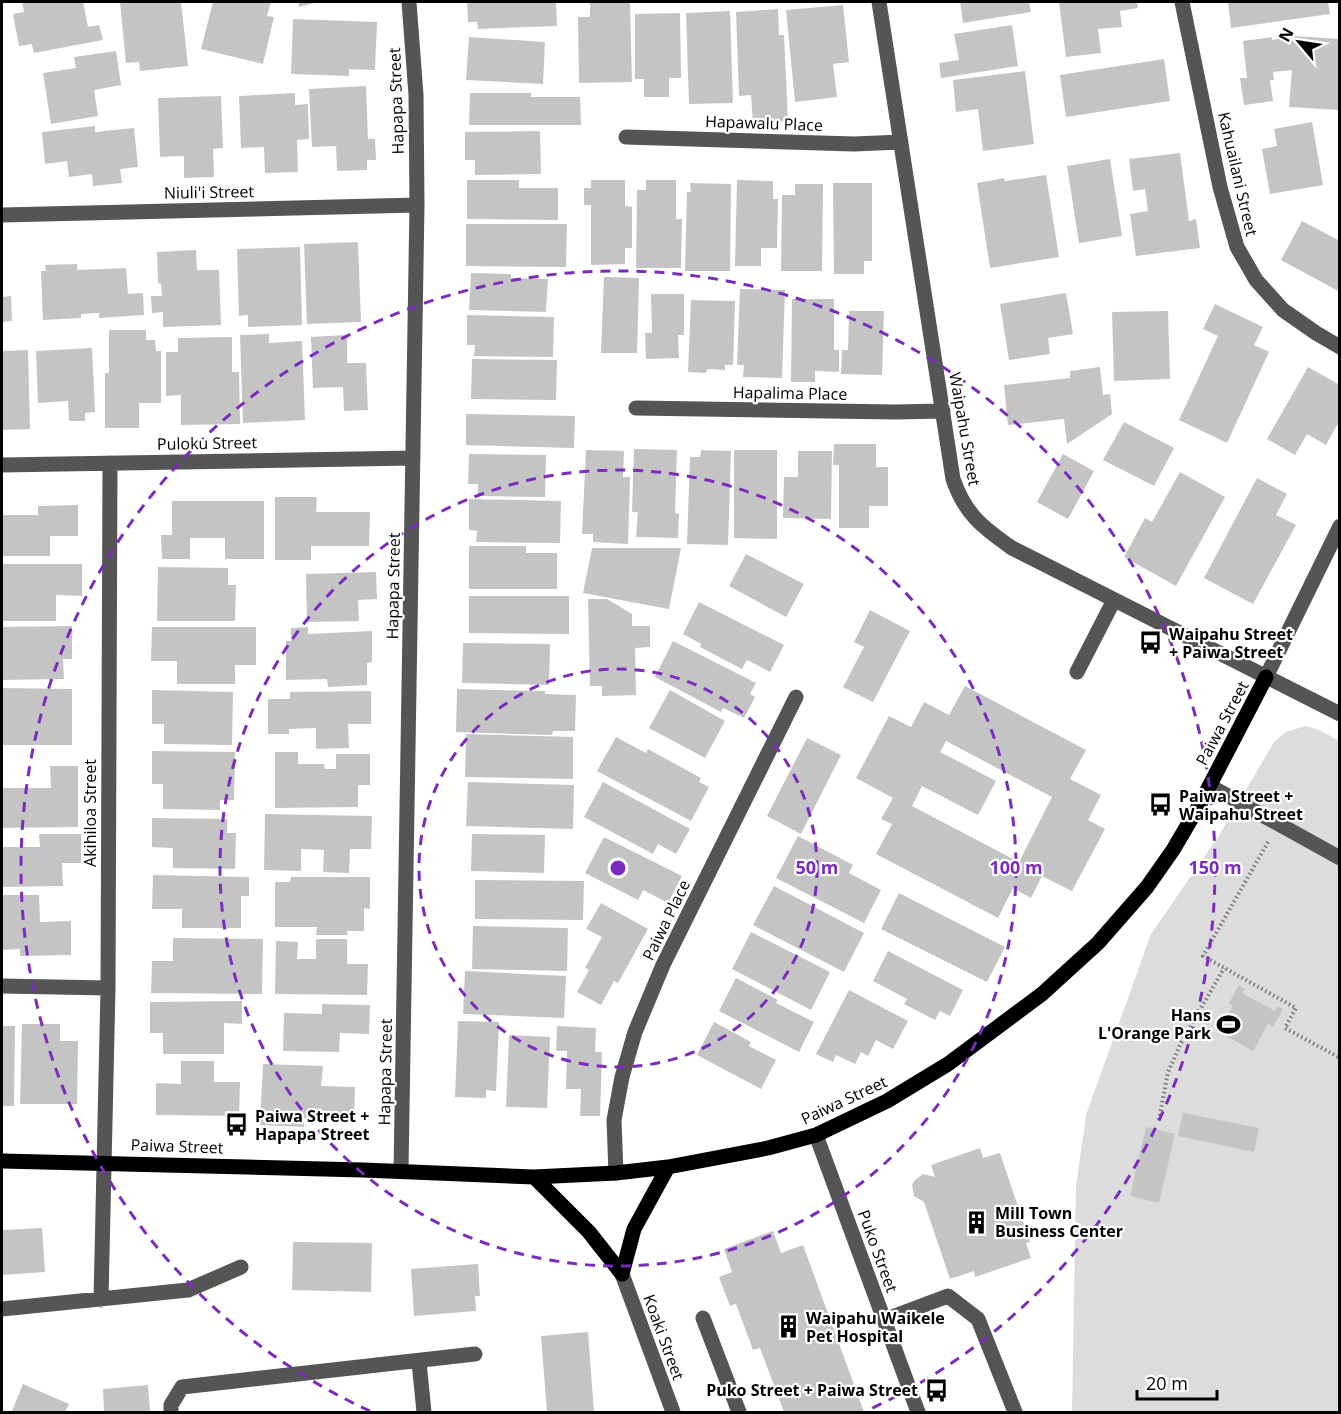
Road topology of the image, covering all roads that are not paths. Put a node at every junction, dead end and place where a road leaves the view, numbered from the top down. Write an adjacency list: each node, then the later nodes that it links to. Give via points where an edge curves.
1 (409, 2): 6 (street, Hapapa Street, via 416,95)
2 (879, 2): 5 (street, Waipahu Street)
3 (1182, 2): 8 (street, Kahuailani Street, via 1220,187 1237,247 1256,280 1283,310)
4 (626, 137): 5 (street, Hapawalu Place)
5 (901, 142): 10 (street, Waipahu Street)
6 (417, 205): 7 (street, Niuli'i Street); 11 (street, Hapapa Street)
7 (2, 215)
8 (1340, 347)
9 (636, 408): 10 (street, Hapalima Place)
10 (943, 411): 15 (street, Waipahu Street, via 953,478 966,510 1012,548)
11 (413, 458): 12 (street, Puloku Street); 28 (street, Hapapa Street)
12 (110, 464): 13 (street, Puloku Street); 23 (street, Akihiloa Street)
13 (2, 465)
14 (1340, 526): 17 (street, Paiwa Street)
15 (1114, 600): 16 (street); 17 (street, Waipahu Street)
16 (1077, 672)
17 (1266, 677): 19 (street, Waipahu Street); 20 (main road, Paiwa Street)
18 (796, 697): 29 (street, Paiwa Place, via 663,965 635,1032 614,1120)
19 (1340, 714)
20 (1210, 786): 21 (street); 24 (main road, Paiwa Street, via 1147,886 1098,943 1042,994 948,1064 887,1101)
21 (1340, 858)
22 (2, 986): 23 (street)
23 (108, 988): 26 (street, Akihiloa Street)
24 (816, 1135): 27 (main road, Paiwa Street); 36 (street, Puko Street)
25 (2, 1161): 26 (main road, Paiwa Street)
26 (104, 1162): 28 (main road, Paiwa Street); 33 (street, Akihiloa Street)
27 (668, 1167): 29 (main road, Paiwa Street); 32 (main road, via 634,1229)
28 (401, 1171): 30 (main road, Paiwa Street)
29 (616, 1173): 30 (main road, Paiwa Street)
30 (534, 1177): 32 (main road, via 589,1232)
31 (240, 1267): 33 (street, via 188,1290)
32 (622, 1274): 41 (street, Koaki Street)
33 (100, 1300): 34 (street)
34 (2, 1309)
35 (703, 1318): 42 (street)
36 (884, 1320): 43 (street, Puko Street); 44 (street, via 948,1296 978,1319)
37 (475, 1354): 38 (street)
38 (419, 1362): 39 (street, via 182,1388 171,1405); 40 (street)
39 (171, 1413)
40 (424, 1413)
41 (673, 1413)
42 (739, 1413)
43 (918, 1413)
44 (1015, 1413)

